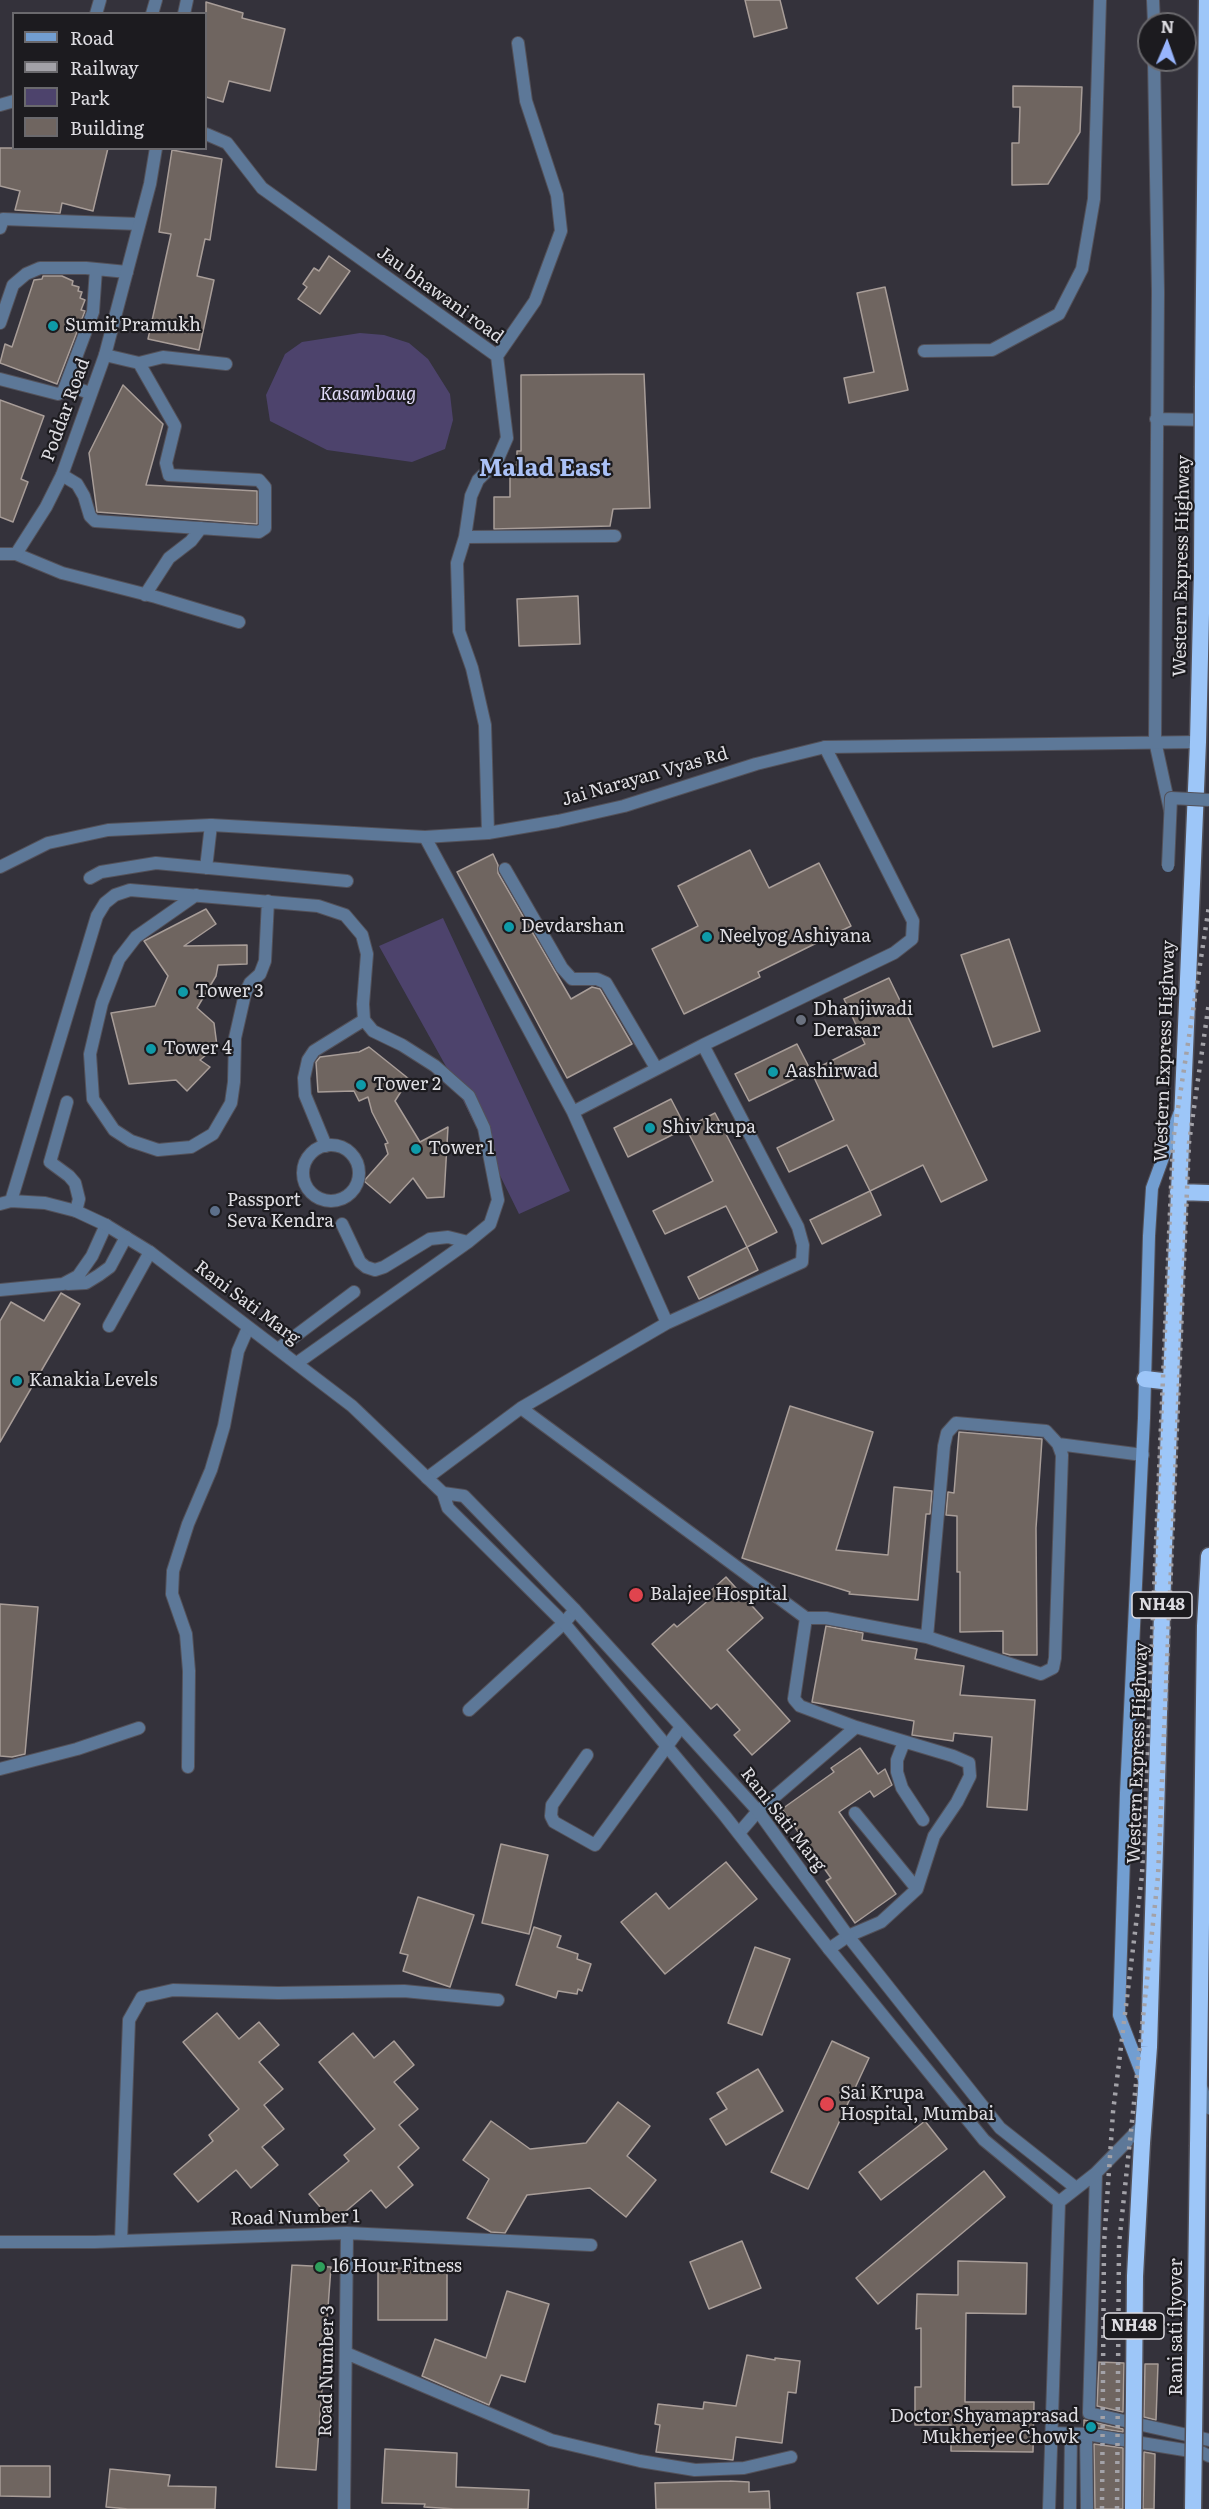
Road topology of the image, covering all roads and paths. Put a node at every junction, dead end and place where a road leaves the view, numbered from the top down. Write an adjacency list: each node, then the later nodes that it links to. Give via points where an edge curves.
1 (1100, 0): 13 (street, via 1094,199 1082,269 1059,314 992,350)
2 (1207, 0): 33 (highway, Western Express Highway / NH48, bridge)
3 (518, 43): 15 (street, via 526,101 557,195 561,231 535,301)
4 (1154, 72): 22 (street)
5 (207, 134): 15 (street, Jau bhawani road, via 227,143 262,188)
6 (156, 150): 8 (street, Poddar Road)
7 (1, 221): 8 (street)
8 (139, 224): 10 (street, Poddar Road)
9 (96, 269): 10 (street); 12 (street, via 40,268 26,274 14,285); 20 (street, via 93,312)
10 (126, 272): 14 (street, Poddar Road)
11 (87, 291): 18 (street, via 87,314 60,386 54,388)
12 (0, 323)
13 (924, 351)
14 (105, 355): 16 (street); 21 (street, Poddar Road)
15 (497, 356): 27 (street, Jau bhawani road, via 507,438 497,461 478,480 471,496)
16 (139, 363): 17 (street, via 163,357); 25 (street, via 175,426 166,463 169,475 259,480 265,487 265,528 259,532)
17 (226, 364)
18 (0, 373)
19 (0, 379): 20 (street, via 58,394)
20 (66, 385): 21 (street)
21 (90, 393): 24 (street, Poddar Road)
22 (1156, 419): 23 (street); 32 (street)
23 (1209, 420)
24 (62, 475): 25 (street, via 76,484 95,521); 29 (street, Poddar Road)
25 (201, 528): 30 (street, via 170,558)
26 (615, 536): 27 (street)
27 (465, 537): 38 (street, Jau bhawani road, via 457,563 459,631 485,725)
28 (0, 554): 29 (street)
29 (16, 554): 30 (street, via 62,573)
30 (145, 595): 31 (street)
31 (239, 622)
32 (1155, 741): 33 (street, Jai Narayan Vyas Rd); 34 (street, Jai Narayan Vyas Rd); 36 (street)
33 (1198, 742): 52 (highway, Western Express Highway / NH48)
34 (825, 747): 38 (street, Jai Narayan Vyas Rd, via 756,764 624,806); 49 (street, via 913,921 912,939 894,953)
35 (1209, 800): 36 (street, bridge, via 1171,798)
36 (1170, 814): 40 (street, bridge)
37 (211, 825): 39 (street, Jai Narayan Vyas Rd); 41 (street, Jai Narayan Vyas Rd, via 108,830 48,843); 42 (street)
38 (488, 833): 39 (street, Jai Narayan Vyas Rd)
39 (425, 837): 53 (street)
40 (1168, 866)
41 (0, 867)
42 (206, 868): 44 (street, via 156,863 101,872); 45 (street)
43 (505, 869): 50 (street, via 562,969 572,979 606,983)
44 (90, 878)
45 (347, 881)
46 (196, 895): 47 (street); 47 (street, via 136,937 119,959 102,1003 90,1054 93,1099 114,1130 158,1150 191,1147 213,1134 231,1103 235,1038 245,994 265,961); 57 (street, via 130,890 105,903 97,916)
47 (268, 901): 48 (street, via 318,906 345,915 362,935 367,954)
48 (364, 1020): 54 (street, via 314,1051 308,1060 305,1095); 62 (street, via 373,1031 435,1066 469,1096 479,1117 498,1200 490,1224)
49 (703, 1045): 50 (street); 67 (street, via 798,1227 802,1262)
50 (656, 1068): 53 (street)
51 (67, 1102): 58 (street, via 50,1162 75,1183)
52 (1181, 1107): 55 (highway, Western Express Highway / NH48); 72 (main road, via 1152,1188)
53 (573, 1112): 67 (street)
54 (326, 1146): 54 (street, via 347,1150 357,1166 351,1191 336,1200 310,1192 303,1175 307,1158)
55 (1179, 1192): 56 (highway); 73 (highway, Western Express Highway / NH48)
56 (1209, 1193)
57 (6, 1203): 58 (street, Rani Sati Marg, via 45,1203)
58 (76, 1211): 60 (street, Rani Sati Marg)
59 (342, 1224): 62 (street, via 360,1262 375,1270 430,1239 448,1237)
60 (106, 1225): 61 (street, Rani Sati Marg); 64 (street, via 78,1276)
61 (126, 1237): 63 (street, Rani Sati Marg); 64 (street, via 110,1267 86,1283)
62 (468, 1242): 71 (street)
63 (150, 1252): 68 (street); 69 (street, Rani Sati Marg)
64 (63, 1284): 65 (street)
65 (0, 1290)
66 (354, 1292): 70 (street)
67 (667, 1323): 74 (street)
68 (109, 1326)
69 (248, 1328): 70 (street, Rani Sati Marg); 92 (street, via 238,1351 211,1470 173,1571 172,1594 187,1643)
70 (278, 1349): 71 (street, Rani Sati Marg)
71 (297, 1363): 77 (street, Rani Sati Marg, via 352,1406)
72 (1146, 1379): 73 (highway); 76 (main road)
73 (1171, 1382): 105 (highway, Western Express Highway / NH48)
74 (521, 1408): 77 (street); 81 (street)
75 (1058, 1444): 76 (street); 84 (street, via 1046,1431 956,1424 947,1433); 84 (street, via 1062,1455 1053,1668 1041,1674)
76 (1143, 1455): 105 (main road, via 1119,2015)
77 (428, 1478): 78 (street, Rani Sati Marg)
78 (443, 1492): 80 (street, Rani Sati Marg, via 464,1496); 82 (street, Rani Sati Marg, via 448,1508)
79 (1209, 1556): 83 (highway, NH48)
80 (574, 1610): 82 (street); 86 (street, Rani Sati Marg)
81 (806, 1618): 84 (street, via 826,1618); 87 (street, via 794,1699 800,1706)
82 (564, 1623): 85 (street); 90 (street, Rani Sati Marg)
83 (1207, 1624): 104 (highway, NH48)
84 (927, 1638)
85 (469, 1710)
86 (681, 1727): 90 (street); 94 (street, Rani Sati Marg)
87 (856, 1727): 89 (street); 94 (street)
88 (139, 1728): 93 (street)
89 (904, 1742): 96 (street, via 897,1772 902,1788); 98 (street, via 969,1763 970,1776 934,1836)
90 (667, 1746): 91 (street, via 595,1845 554,1822 551,1816 552,1805); 97 (street, Rani Sati Marg)
91 (587, 1755)
92 (188, 1767)
93 (0, 1769)
94 (758, 1811): 97 (street); 99 (street, Rani Sati Marg)
95 (855, 1813): 98 (street)
96 (923, 1820)
97 (739, 1833): 100 (street, Rani Sati Marg)
98 (917, 1889): 99 (street, via 881,1922)
99 (848, 1936): 100 (street); 102 (street, Rani Sati Marg)
100 (829, 1949): 103 (street, Rani Sati Marg)
101 (498, 2000): 113 (street, via 404,1991 173,1990 141,1997 129,2020)
102 (908, 2013): 103 (street); 109 (street, Rani Sati Marg, via 1000,2128)
103 (892, 2025): 110 (street, Rani Sati Marg, via 984,2140)
104 (1199, 2080): 106 (street); 127 (highway, Rani sati flyover / NH48, bridge)
105 (1146, 2083): 107 (highway, Western Express Highway / NH48)
106 (1209, 2109)
107 (1143, 2125): 108 (street); 126 (highway, NH48, bridge, via 1134,2276)
108 (1096, 2173): 109 (street); 119 (street, via 1089,2413)
109 (1076, 2188): 110 (street)
110 (1059, 2202): 116 (street)
111 (347, 2233): 113 (street, Road Number 1); 114 (street, Road Number 1); 115 (street, Road Number 3)
112 (0, 2241): 113 (street, Road Number 1)
113 (121, 2241)
114 (591, 2245)
115 (346, 2353): 121 (street, via 551,2440 640,2461 695,2470 744,2468); 122 (street, Road Number 3)
116 (1051, 2433): 117 (street); 123 (street)
117 (1071, 2434): 118 (street); 124 (street)
118 (1086, 2434): 120 (street); 125 (street)
119 (1209, 2440)
120 (1209, 2456)
121 (791, 2457)
122 (344, 2509)
123 (1049, 2509)
124 (1070, 2509)
125 (1087, 2509)
126 (1133, 2509)
127 (1193, 2509)

